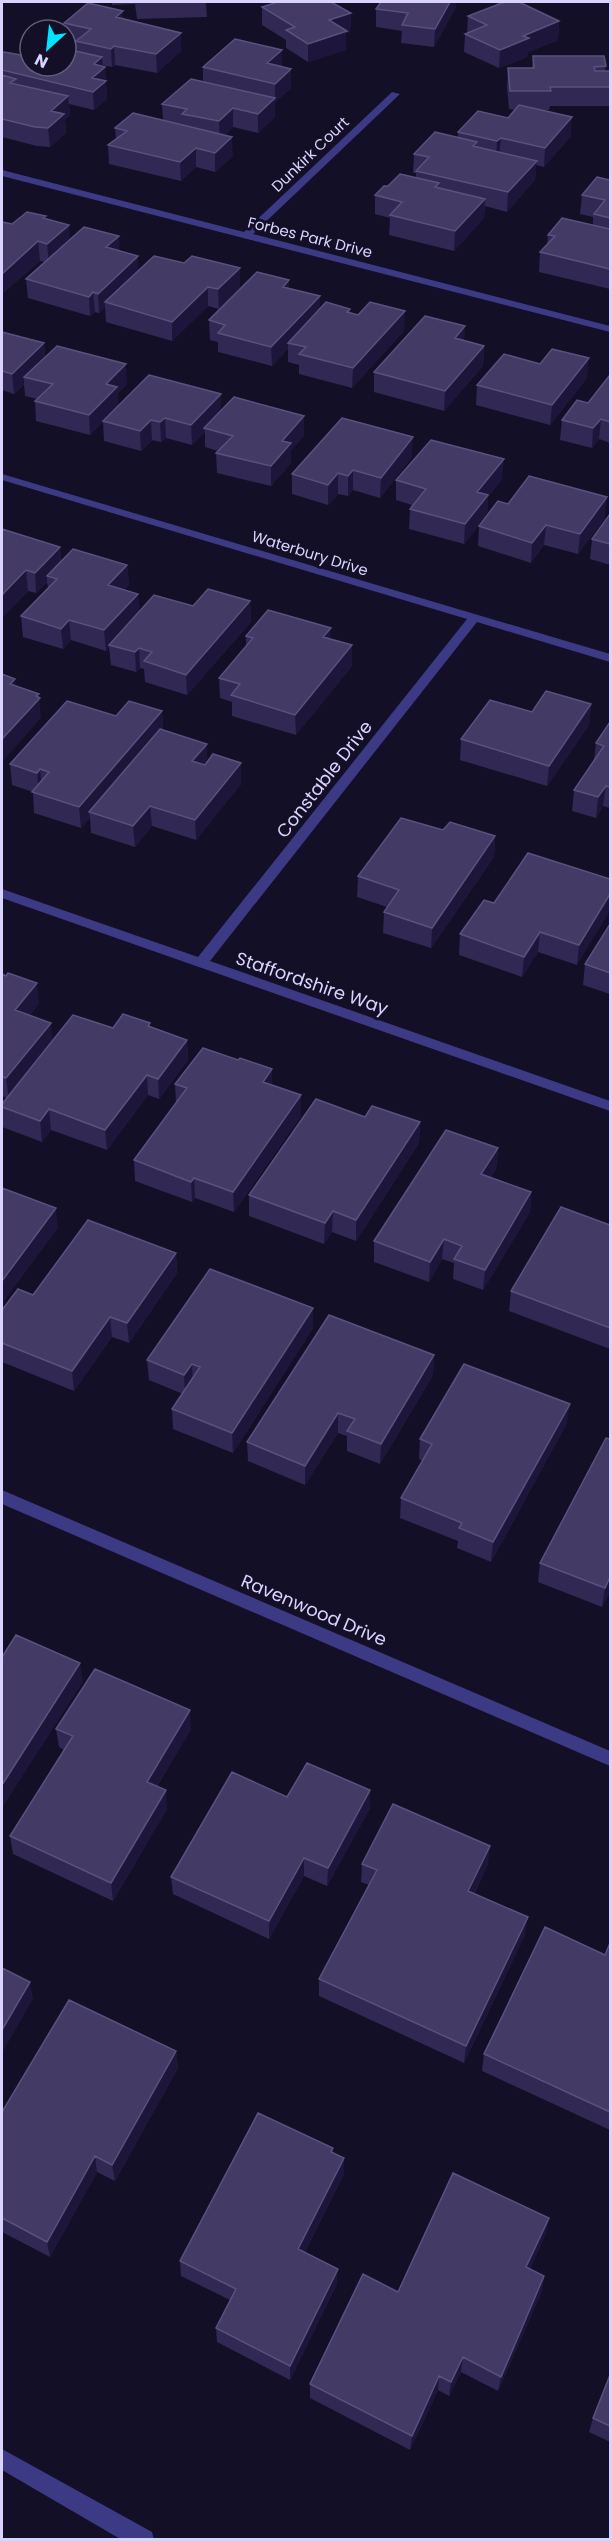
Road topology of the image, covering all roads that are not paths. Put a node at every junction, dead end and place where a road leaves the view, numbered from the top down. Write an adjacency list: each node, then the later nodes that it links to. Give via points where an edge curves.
1 (395, 94): 3 (street, Dunkirk Court)
2 (2, 173): 3 (street, Forbes Park Drive)
3 (246, 236): 4 (street, Forbes Park Drive)
4 (610, 329)
5 (2, 477): 6 (street, Waterbury Drive)
6 (475, 617): 7 (street, Waterbury Drive); 9 (street, Constable Drive)
7 (610, 658)
8 (2, 893): 9 (street, Staffordshire Way)
9 (201, 963): 10 (street, Staffordshire Way)
10 (610, 1106)
11 (2, 1497): 12 (street, Ravenwood Drive)
12 (610, 1759)
13 (2, 2459): 14 (street)
14 (144, 2540)

